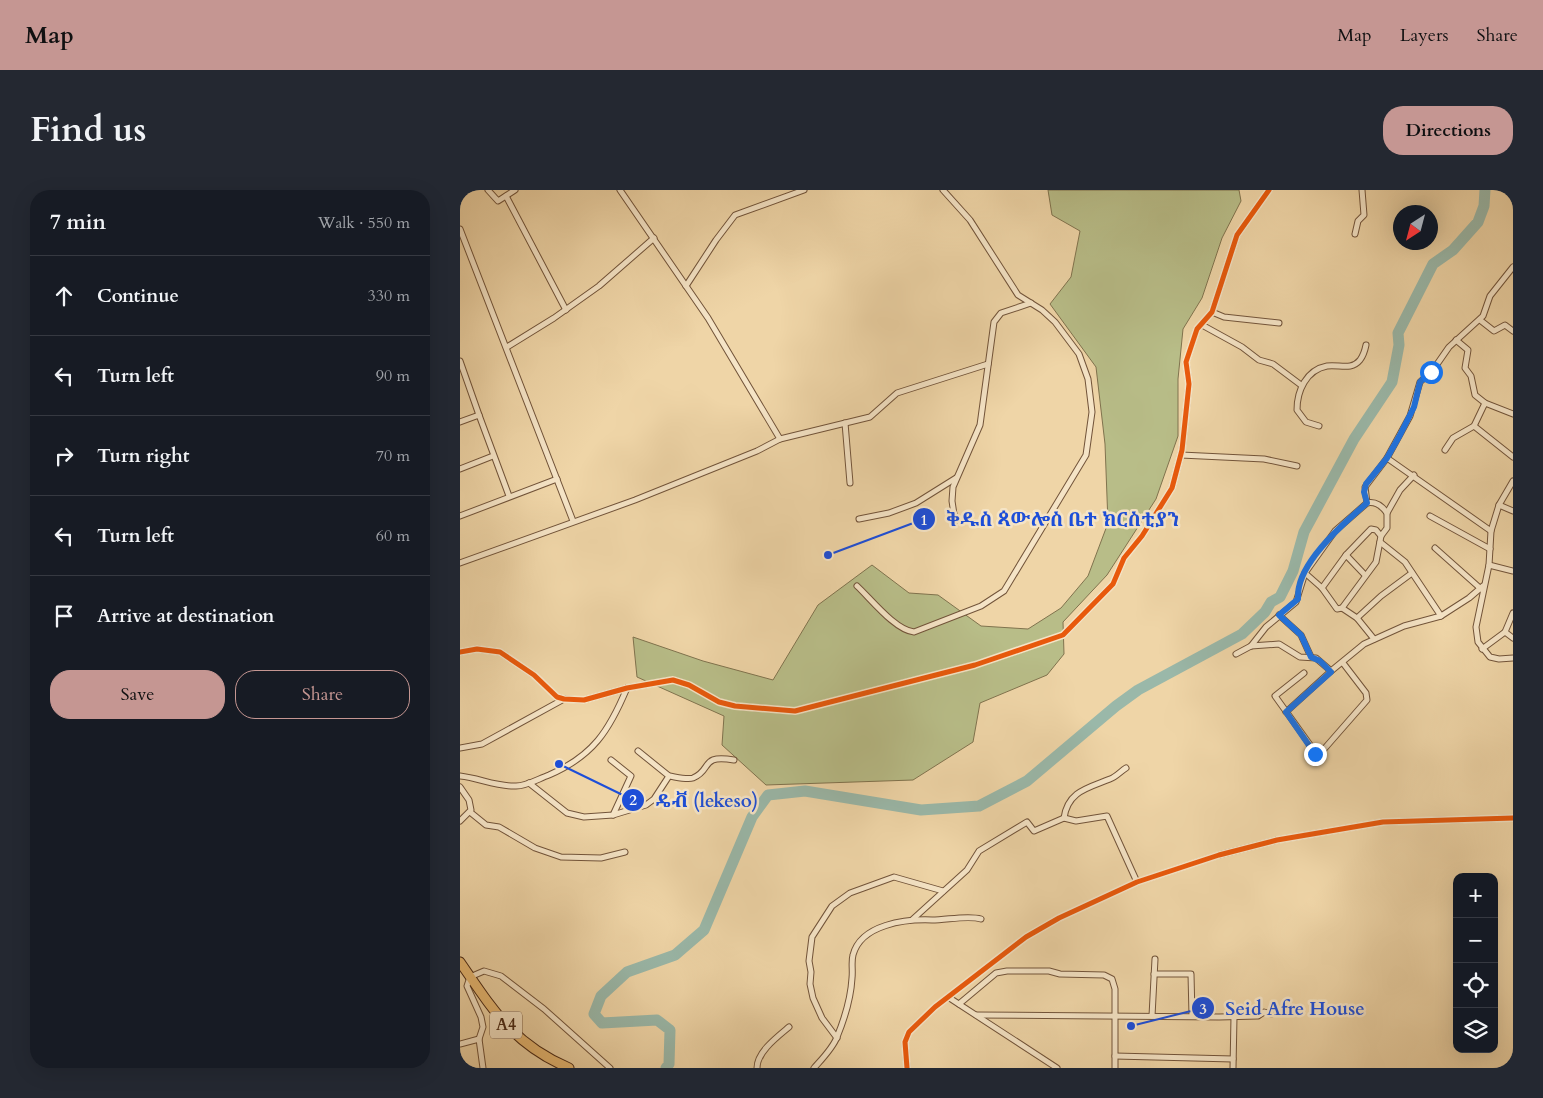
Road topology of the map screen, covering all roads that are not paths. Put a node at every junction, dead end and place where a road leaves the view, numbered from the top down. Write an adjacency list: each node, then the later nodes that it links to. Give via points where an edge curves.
1 (488, 190): 8 (street, via 496,200)
2 (515, 190): 8 (street)
3 (620, 190): 11 (street)
4 (804, 190): 13 (street, via 735,216)
5 (943, 190): 14 (street, via 970,220 1018,295)
6 (1269, 190): 16 (street, via 1237,236)
7 (1362, 190): 10 (street, via 1364,215 1358,221)
8 (506, 196): 15 (street)
9 (460, 229): 23 (street)
10 (1355, 234)
11 (654, 238): 13 (street); 15 (street)
12 (1513, 267): 17 (street, via 1490,296)
13 (686, 286): 34 (street)
14 (1030, 303): 25 (street, via 996,317); 68 (street, via 1055,322 1079,354 1088,379 1092,412 1086,455 1027,553 1000,594 982,606 914,632 898,626)
15 (566, 310): 23 (street)
16 (1212, 312): 18 (street, via 1224,317); 19 (street)
17 (1480, 320): 20 (street, via 1494,332 1505,325); 21 (street)
18 (1279, 323)
19 (1202, 325): 26 (street, via 1259,360 1274,364); 36 (street, via 1186,362 1189,384)
20 (1513, 331)
21 (1456, 340): 27 (street, via 1468,350 1465,368 1475,396); 39 (street, via 1420,382 1410,416)
22 (1366, 346): 26 (street, via 1356,363 1346,367 1321,368)
23 (507, 347): 44 (street)
24 (460, 361): 29 (street)
25 (988, 364): 31 (street, via 897,393 870,416); 43 (street, via 980,425)
26 (1301, 385): 32 (street, via 1296,410 1306,422)
27 (1485, 403): 28 (street); 33 (street)
28 (1513, 414)
29 (479, 415): 30 (street); 37 (street)
30 (460, 422)
31 (845, 423): 34 (street); 46 (street)
32 (1319, 426)
33 (1474, 426): 35 (street, via 1453,438); 38 (street)
34 (780, 438): 55 (street, via 757,451)
35 (1445, 450)
36 (1181, 454): 40 (street, via 1264,459); 88 (street, via 1172,488 1124,558 1112,584 1063,635 975,665 794,712 719,702 680,681 658,681)
37 (493, 456): 41 (street); 47 (street)
38 (1513, 457)
39 (1387, 458): 42 (street); 48 (street, via 1365,487)
40 (1297, 466)
41 (460, 469)
42 (1414, 475): 51 (street, via 1400,490); 57 (street)
43 (957, 477): 54 (street, via 916,503); 56 (street, via 952,501)
44 (557, 479): 47 (street); 55 (street)
45 (1513, 481): 49 (street)
46 (850, 483)
47 (510, 496): 52 (street)
48 (1367, 503): 51 (street, via 1379,505); 65 (street, via 1336,531)
49 (1499, 505): 50 (street); 57 (street)
50 (1513, 511)
51 (1387, 513): 58 (street, via 1387,528)
52 (460, 516)
53 (1430, 516): 60 (street)
54 (859, 519)
55 (573, 521): 62 (street)
56 (955, 521)
57 (1491, 531): 60 (street)
58 (1381, 539): 61 (street, via 1376,530 1371,529); 66 (street); 67 (street, via 1376,562)
59 (1435, 548): 69 (street)
60 (1490, 549): 63 (street)
61 (1346, 555): 67 (street); 70 (street)
62 (460, 563)
63 (1489, 565): 64 (street); 69 (street)
64 (1513, 571)
65 (1305, 573): 70 (street); 73 (street, via 1298,588 1298,599)
66 (1412, 573): 74 (street); 75 (street)
67 (1365, 575): 71 (street)
68 (857, 586)
69 (1482, 586): 74 (street); 80 (street, via 1476,627)
70 (1322, 588): 71 (street, via 1337,609)
71 (1342, 608): 75 (street)
72 (1513, 613): 76 (street)
73 (1279, 615): 79 (street); 83 (street, via 1301,635)
74 (1441, 616): 78 (street, via 1404,626)
75 (1357, 618): 78 (street)
76 (1505, 632): 77 (street); 80 (street)
77 (1513, 638)
78 (1374, 639): 85 (street)
79 (1251, 646): 82 (street); 83 (street, via 1279,644 1300,657)
80 (1482, 649): 84 (street, via 1490,657)
81 (460, 652): 89 (street, via 477,649 500,652 534,675 557,697)
82 (1236, 654)
83 (1311, 657): 86 (street)
84 (1513, 658)
85 (1343, 663): 86 (street); 90 (street, via 1366,693 1367,700 1320,754 1315,754)
86 (1331, 672): 90 (street)
87 (1304, 673): 90 (street, via 1275,695)
88 (627, 688): 89 (street, via 584,700); 98 (street, via 611,725 588,752 559,771)
89 (564, 699): 91 (street, via 482,744)
90 (1286, 712)
91 (460, 748)
92 (638, 751): 97 (street)
93 (611, 760): 101 (street, via 632,776)
94 (734, 760): 97 (street, via 719,758 710,761 690,779)
95 (1126, 768): 102 (street, via 1112,779 1081,790 1066,809)
96 (460, 776): 98 (street, via 502,785)
97 (669, 776): 101 (street, via 650,802)
98 (529, 783): 101 (street, via 567,813 584,817)
99 (460, 787): 100 (street, via 469,800)
100 (470, 812): 104 (street); 105 (street, via 486,824 561,857 601,858)
101 (613, 815)
102 (1064, 818): 106 (street, via 1076,821 1107,816); 107 (street, via 1034,831 1027,822 979,851 967,870)
103 (1513, 818): 106 (street, via 1383,822 1277,840)
104 (460, 821)
105 (625, 852)
106 (1137, 882): 114 (street, via 1026,937)
107 (944, 891): 108 (street); 123 (street, via 894,877 850,893 832,906 812,937 809,961 814,998 822,1018)
108 (913, 919): 109 (street, via 957,920 973,916); 123 (street, via 869,933 855,949 852,978)
109 (981, 919)
110 (1155, 959): 112 (street)
111 (460, 962): 113 (main road, A4)
112 (1154, 974): 119 (street); 120 (street, via 1191,974)
113 (470, 977): 124 (street, via 467,990 478,1009 483,1027); 129 (main road, A4, via 516,1036 540,1054); 130 (street, via 484,971 501,976 544,1009)
114 (948, 997): 115 (street); 133 (street, via 909,1032 905,1042)
115 (959, 1004): 116 (street); 118 (street, via 996,973 1050,971 1104,975 1112,979 1115,986)
116 (976, 1014): 118 (street); 134 (street)
117 (1272, 1014): 121 (street, via 1264,1012 1258,1016)
118 (1114, 1016): 119 (street); 126 (street)
119 (1152, 1016): 120 (street)
120 (1192, 1016): 121 (street)
121 (1234, 1017): 127 (street)
122 (789, 1027): 131 (street, via 764,1051)
123 (837, 1038): 132 (street)
124 (479, 1039): 125 (street); 128 (street)
125 (460, 1044)
126 (1115, 1056): 127 (street); 135 (street)
127 (1232, 1059): 136 (street)
128 (483, 1068)
129 (569, 1068)
130 (610, 1068)
131 (757, 1068)
132 (814, 1068)
133 (907, 1068)
134 (1057, 1068)
135 (1115, 1068)
136 (1233, 1068)

